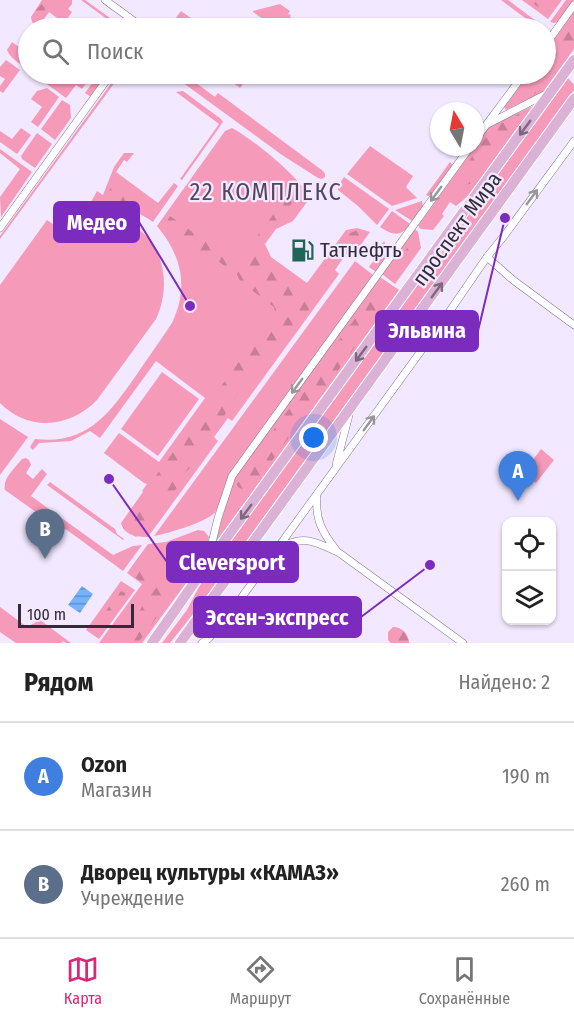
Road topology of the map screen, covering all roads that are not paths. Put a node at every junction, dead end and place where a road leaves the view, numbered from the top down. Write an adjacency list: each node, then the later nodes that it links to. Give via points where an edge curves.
1 (105, 0): 3 (street)
2 (574, 5): 4 (street)
3 (130, 18)
4 (556, 30)
5 (573, 62): 6 (main road); 9 (main road, проспект Мира)
6 (574, 78)
7 (104, 84): 15 (street)
8 (517, 84): 11 (street)
9 (550, 92): 11 (street); 23 (main road, проспект Мира, one-way to 23)
10 (574, 99): 18 (main road, проспект Мира, one-way to 10)
11 (486, 125): 12 (street)
12 (484, 128)
13 (574, 141): 16 (street, one-way to 13)
14 (463, 156): 23 (street, one-way to 23, via 232,476)
15 (0, 228)
16 (487, 257): 17 (street); 19 (street, one-way to 16)
17 (574, 325)
18 (351, 407): 19 (street); 25 (main road, проспект Мира)
19 (334, 470): 20 (street)
20 (317, 495): 21 (street); 22 (street, via 316,514 326,538)
21 (278, 549): 22 (street, via 298,540); 26 (street, via 223,623)
22 (338, 552): 27 (street)
23 (206, 566): 24 (main road, проспект Мира)
24 (152, 643)
25 (180, 643)
26 (202, 643)
27 (463, 643)

